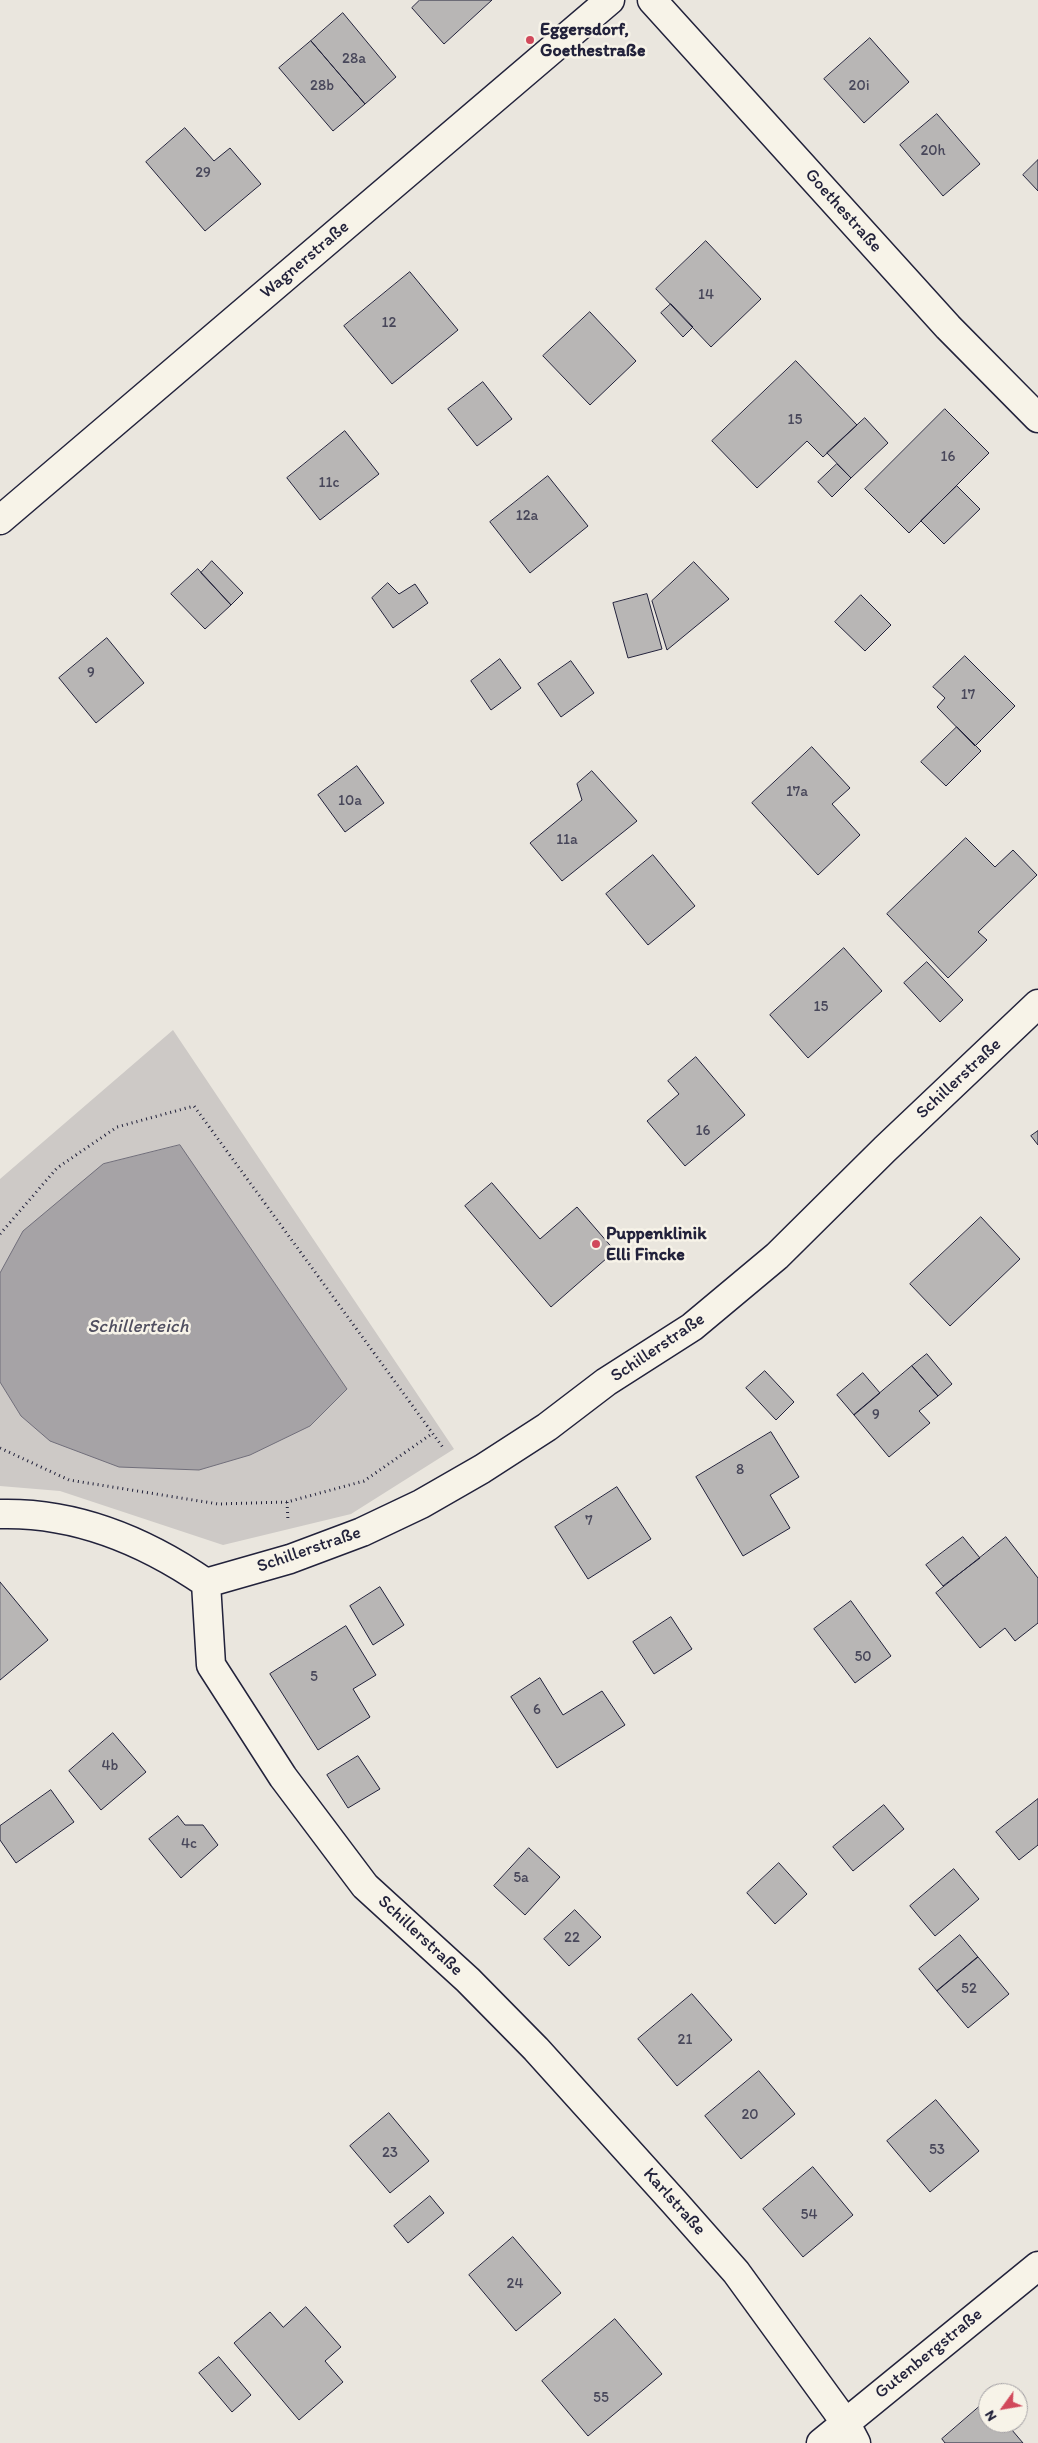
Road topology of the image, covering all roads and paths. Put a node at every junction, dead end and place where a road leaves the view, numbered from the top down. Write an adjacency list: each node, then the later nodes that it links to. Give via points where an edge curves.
1 (610, 0): 4 (street, Wagnerstraße)
2 (652, 0): 3 (street, Goethestraße, via 948,327)
3 (1038, 418)
4 (0, 520)
5 (1038, 1004): 9 (street, Schillerstraße, via 777,1256 692,1327 606,1382 547,1427 420,1504 362,1532 290,1559)
6 (0, 1234): 7 (path, via 57,1168 117,1127 194,1106 433,1433 364,1481 287,1502 218,1504 69,1480)
7 (0, 1448)
8 (0, 1514): 9 (street, via 21,1513 65,1519 114,1533 172,1560)
9 (206, 1584): 10 (street, Schillerstraße, via 211,1665 283,1777 365,1886)
10 (468, 1980): 12 (street, Karlstraße, via 536,2049 736,2272)
11 (1038, 2266): 12 (street, Gutenbergstraße)
12 (851, 2432): 13 (street, Gutenbergstraße)
13 (821, 2443)

